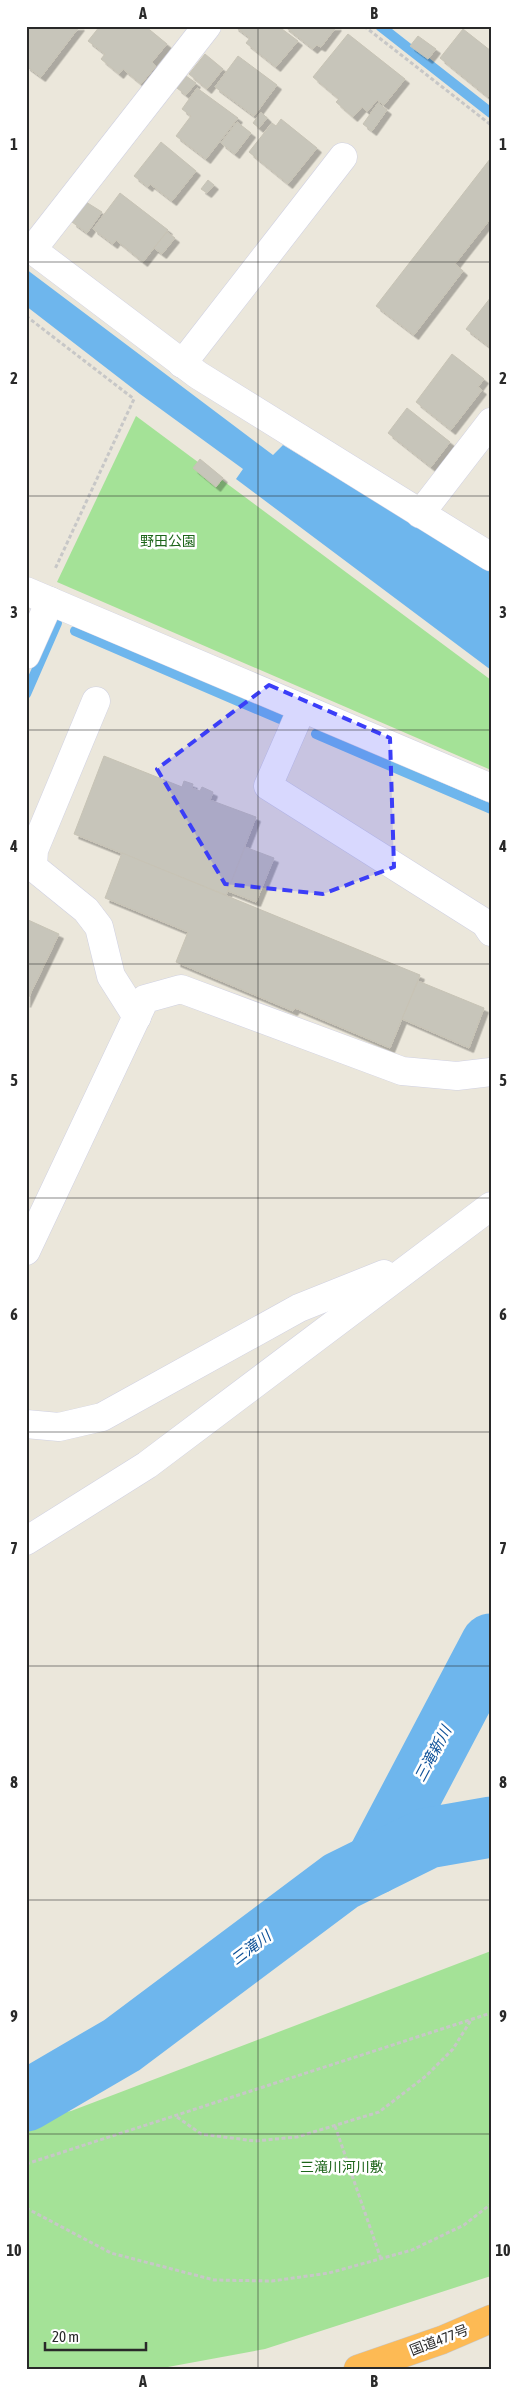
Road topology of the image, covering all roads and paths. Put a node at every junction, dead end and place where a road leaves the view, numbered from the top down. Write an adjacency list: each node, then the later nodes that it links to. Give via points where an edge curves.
1 (208, 26): 5 (street)
2 (364, 26): 3 (path)
3 (491, 125)
4 (343, 157): 7 (street)
5 (29, 248): 7 (street)
6 (26, 316): 11 (path, via 134,399)
7 (182, 364): 9 (street)
8 (491, 422): 9 (street)
9 (420, 514): 10 (street)
10 (491, 557)
11 (39, 596): 12 (street); 14 (street)
12 (26, 655)
13 (96, 701): 17 (street, via 34,850 33,867 86,910 99,927 111,976)
14 (302, 708): 15 (street); 16 (street, via 268,786 485,923)
15 (491, 788)
16 (491, 932)
17 (137, 1017): 18 (street, via 145,999 181,989 402,1071 457,1076); 20 (street)
18 (491, 1072)
19 (491, 1206): 21 (street)
20 (26, 1251)
21 (415, 1261): 22 (street, via 299,1308 102,1417 59,1427); 23 (street, via 147,1465)
22 (26, 1424)
23 (26, 1541)
24 (491, 2013): 25 (path)
25 (471, 2020): 26 (path); 27 (path, via 453,2049 426,2076 379,2112)
26 (176, 2116): 27 (path, via 201,2134 255,2141 297,2137); 28 (path)
27 (335, 2126): 31 (path)
28 (26, 2164)
29 (491, 2204): 31 (path, via 464,2225 412,2250)
30 (26, 2208): 31 (path, via 111,2253 214,2280 272,2281 328,2273)
31 (381, 2259)
32 (491, 2319): 33 (highway, 国道477号)
33 (358, 2369)

